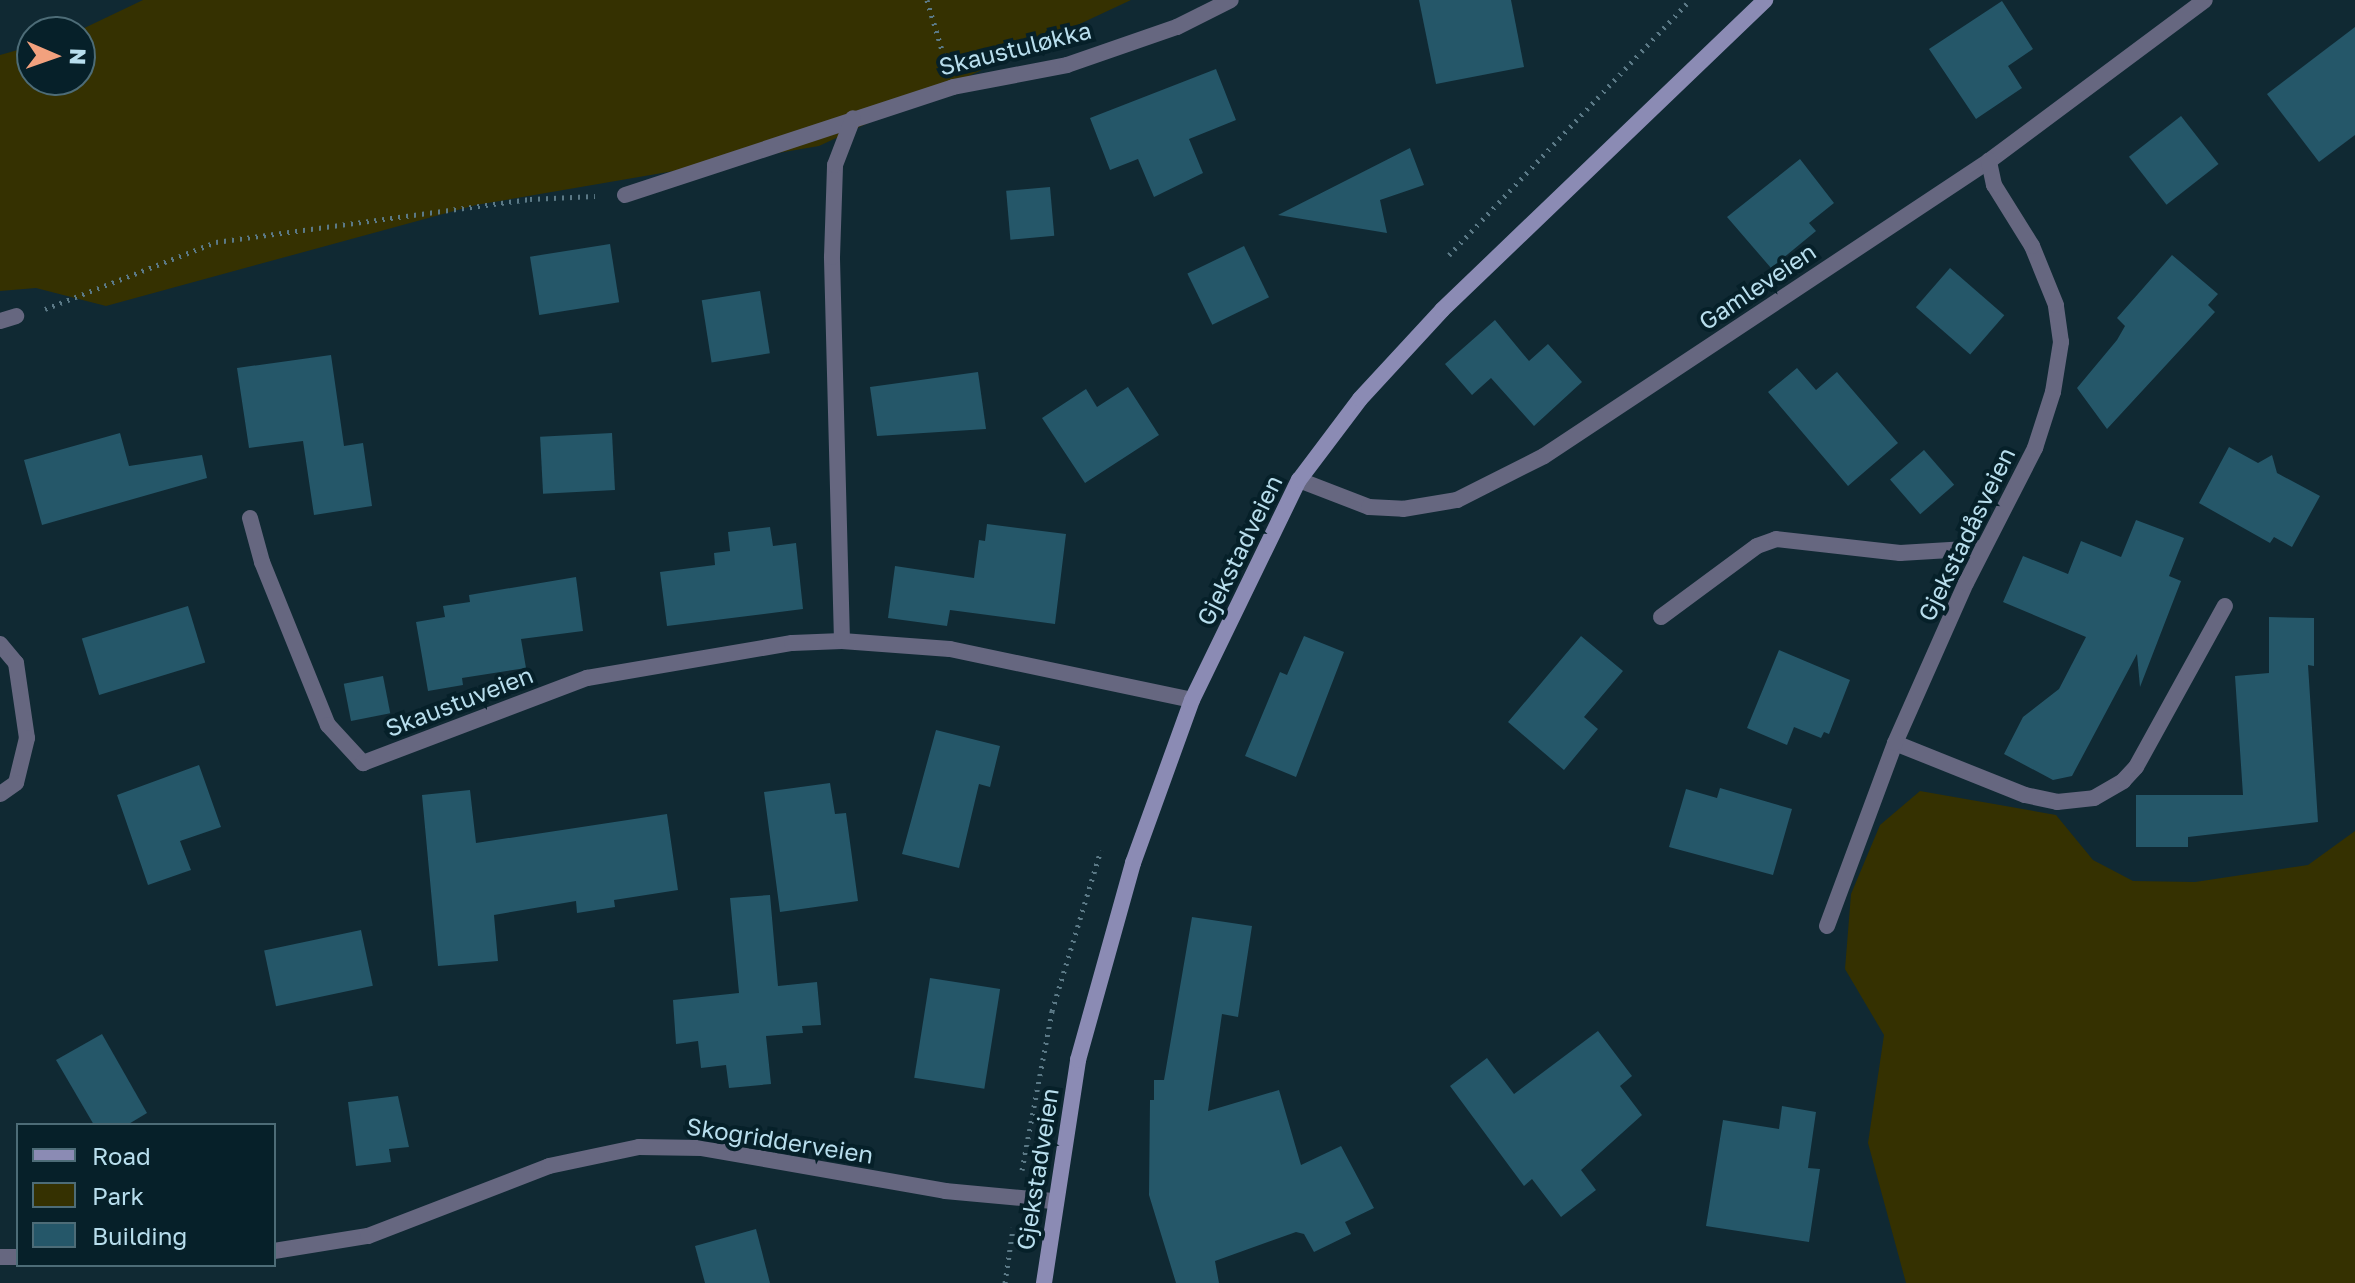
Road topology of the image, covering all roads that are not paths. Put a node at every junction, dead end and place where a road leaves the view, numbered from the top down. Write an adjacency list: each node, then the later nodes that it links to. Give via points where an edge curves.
1 (1231, 0): 4 (street, Skaustuløkka, via 1177,27 1067,65 953,87)
2 (1765, 0): 7 (street, Gjekstadveien, via 1442,310 1360,399)
3 (2205, 0): 5 (street, Gamleveien)
4 (853, 118): 6 (street, Skaustuløkka); 12 (street, via 835,165 832,257)
5 (1989, 161): 7 (street, Gamleveien, via 1544,456 1457,500 1403,509 1369,507); 9 (street, Gjekstadåsveien, via 1994,185 2045,272 2061,342 2053,392 2035,448)
6 (625, 195)
7 (1299, 480): 14 (street, Gjekstadveien)
8 (250, 518): 12 (street, Skaustuveien, via 262,562 328,725 363,763 587,678 792,643)
9 (1983, 548): 11 (street, via 1900,553 1776,539 1757,546); 15 (street, Gjekstadåsveien)
10 (2225, 606): 15 (street, via 2136,767 2094,798 2057,802 2025,795)
11 (1661, 617)
12 (842, 641): 14 (street, Skaustuveien, via 950,649)
13 (0, 644): 16 (street, via 16,663 27,738 16,783)
14 (1192, 700): 18 (street, Gjekstadveien, via 1100,967)
15 (1895, 743): 17 (street, Gjekstadåsveien)
16 (0, 794)
17 (1827, 926)
18 (1053, 1201): 19 (street, Skogridderveien, via 912,1186 702,1148 639,1147 549,1166 368,1236); 20 (street, Gjekstadveien)
19 (276, 1251)
20 (1044, 1283)

